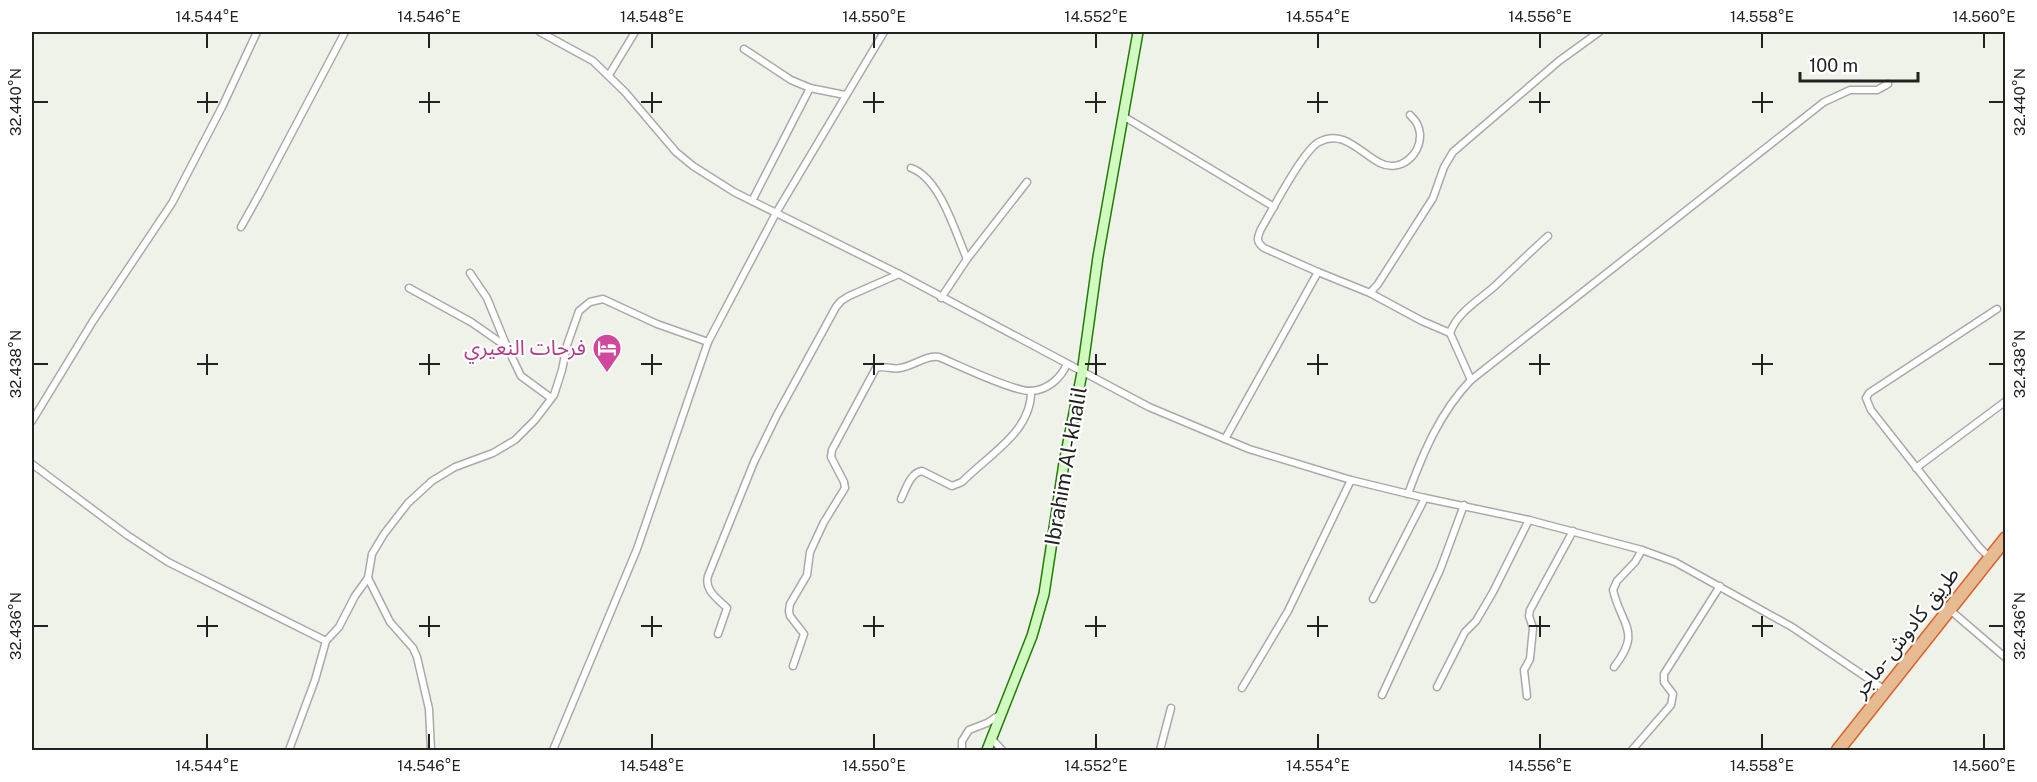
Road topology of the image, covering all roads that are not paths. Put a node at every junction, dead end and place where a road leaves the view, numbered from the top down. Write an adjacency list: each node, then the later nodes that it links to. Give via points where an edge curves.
1 (257, 32): 39 (street, via 172,202)
2 (345, 32): 20 (street)
3 (540, 32): 9 (street, via 593,61)
4 (635, 32): 9 (street)
5 (884, 32): 12 (street)
6 (1138, 32): 14 (street, Ibrahim Al-khalil)
7 (1599, 32): 27 (street, via 1453,152 1433,198)
8 (744, 49): 11 (street)
9 (609, 75): 17 (street, via 676,152)
10 (1888, 84): 35 (street, via 1877,90 1850,90 1824,102)
11 (810, 88): 12 (street); 17 (street)
12 (845, 95): 19 (street)
13 (1410, 115): 18 (street, via 1418,122 1420,135 1416,153 1409,161 1381,164 1340,138 1329,138 1312,147)
14 (1123, 116): 18 (street); 34 (street, Ibrahim Al-khalil)
15 (911, 168): 22 (street, via 928,177 938,192)
16 (1027, 182): 22 (street)
17 (752, 201): 19 (street)
18 (1274, 207): 23 (street, via 1257,238 1259,244)
19 (776, 213): 25 (street); 31 (street)
20 (241, 227)
21 (1548, 236): 30 (street, via 1462,314)
22 (968, 259): 28 (street)
23 (1318, 272): 27 (street); 40 (street)
24 (470, 273): 32 (street, via 487,298)
25 (898, 274): 28 (street); 57 (street, via 841,301 777,415 706,583 727,608)
26 (410, 288): 32 (street)
27 (1370, 293): 30 (street)
28 (941, 298): 33 (street)
29 (1997, 309): 42 (street, via 1866,398 1871,410)
30 (1450, 333): 35 (street)
31 (708, 342): 37 (street, via 603,299 590,302 579,311); 73 (street, via 637,549)
32 (507, 347): 37 (street, via 521,376)
33 (1067, 364): 34 (street); 36 (street, via 1054,382)
34 (1082, 373): 40 (street, via 1149,408); 68 (street, Ibrahim Al-khalil, via 1044,594)
35 (1470, 380): 44 (street, via 1440,420)
36 (1030, 391): 46 (street, via 1031,404 1013,436 962,482 952,486 917,472); 60 (street, via 939,357 931,356 898,369 876,368 832,450 831,457 844,488 810,552 807,575 790,604 790,616 804,634)
37 (551, 398): 53 (street, via 515,440 454,467 408,502 372,554)
38 (2006, 401): 42 (street)
39 (32, 421)
40 (1225, 439): 43 (street)
41 (32, 464): 58 (street, via 168,562)
42 (1917, 468): 52 (street)
43 (1351, 480): 44 (street); 63 (street, via 1288,611)
44 (1408, 494): 45 (street)
45 (1425, 498): 47 (street); 55 (street)
46 (901, 499)
47 (1464, 505): 48 (street); 65 (street, via 1440,570)
48 (1529, 520): 49 (street); 62 (street, via 1493,592 1465,632)
49 (1573, 531): 51 (street); 66 (street, via 1530,610 1530,659 1524,670)
50 (2006, 538): 52 (highway, طريق كادوش -ماجر)
51 (1642, 550): 54 (street); 61 (street, via 1612,590 1630,635)
52 (1990, 558): 56 (highway, طريق كادوش -ماجر)
53 (368, 578): 58 (street, via 339,627); 72 (street, via 390,622 417,657 429,709)
54 (1720, 586): 64 (street, via 1801,633); 78 (street, via 1664,674 1664,682 1673,694 1671,705)
55 (1373, 599)
56 (1950, 610): 59 (street); 64 (highway, طريق كادوش -ماجر)
57 (718, 634)
58 (326, 641): 71 (street)
59 (2006, 658)
60 (793, 666)
61 (1614, 667)
62 (1437, 687)
63 (1242, 688)
64 (1885, 690): 70 (highway, طريق كادوش -ماجر)
65 (1382, 694)
66 (1527, 696)
67 (1172, 708): 77 (street)
68 (1002, 714): 69 (street, Ibrahim Al-khalil); 74 (street, via 969,730)
69 (992, 740): 75 (street, Ibrahim Al-khalil); 76 (street)
70 (1841, 749)
71 (289, 750)
72 (431, 750)
73 (553, 750)
74 (962, 750)
75 (987, 750)
76 (1002, 750)
77 (1160, 750)
78 (1632, 750)

